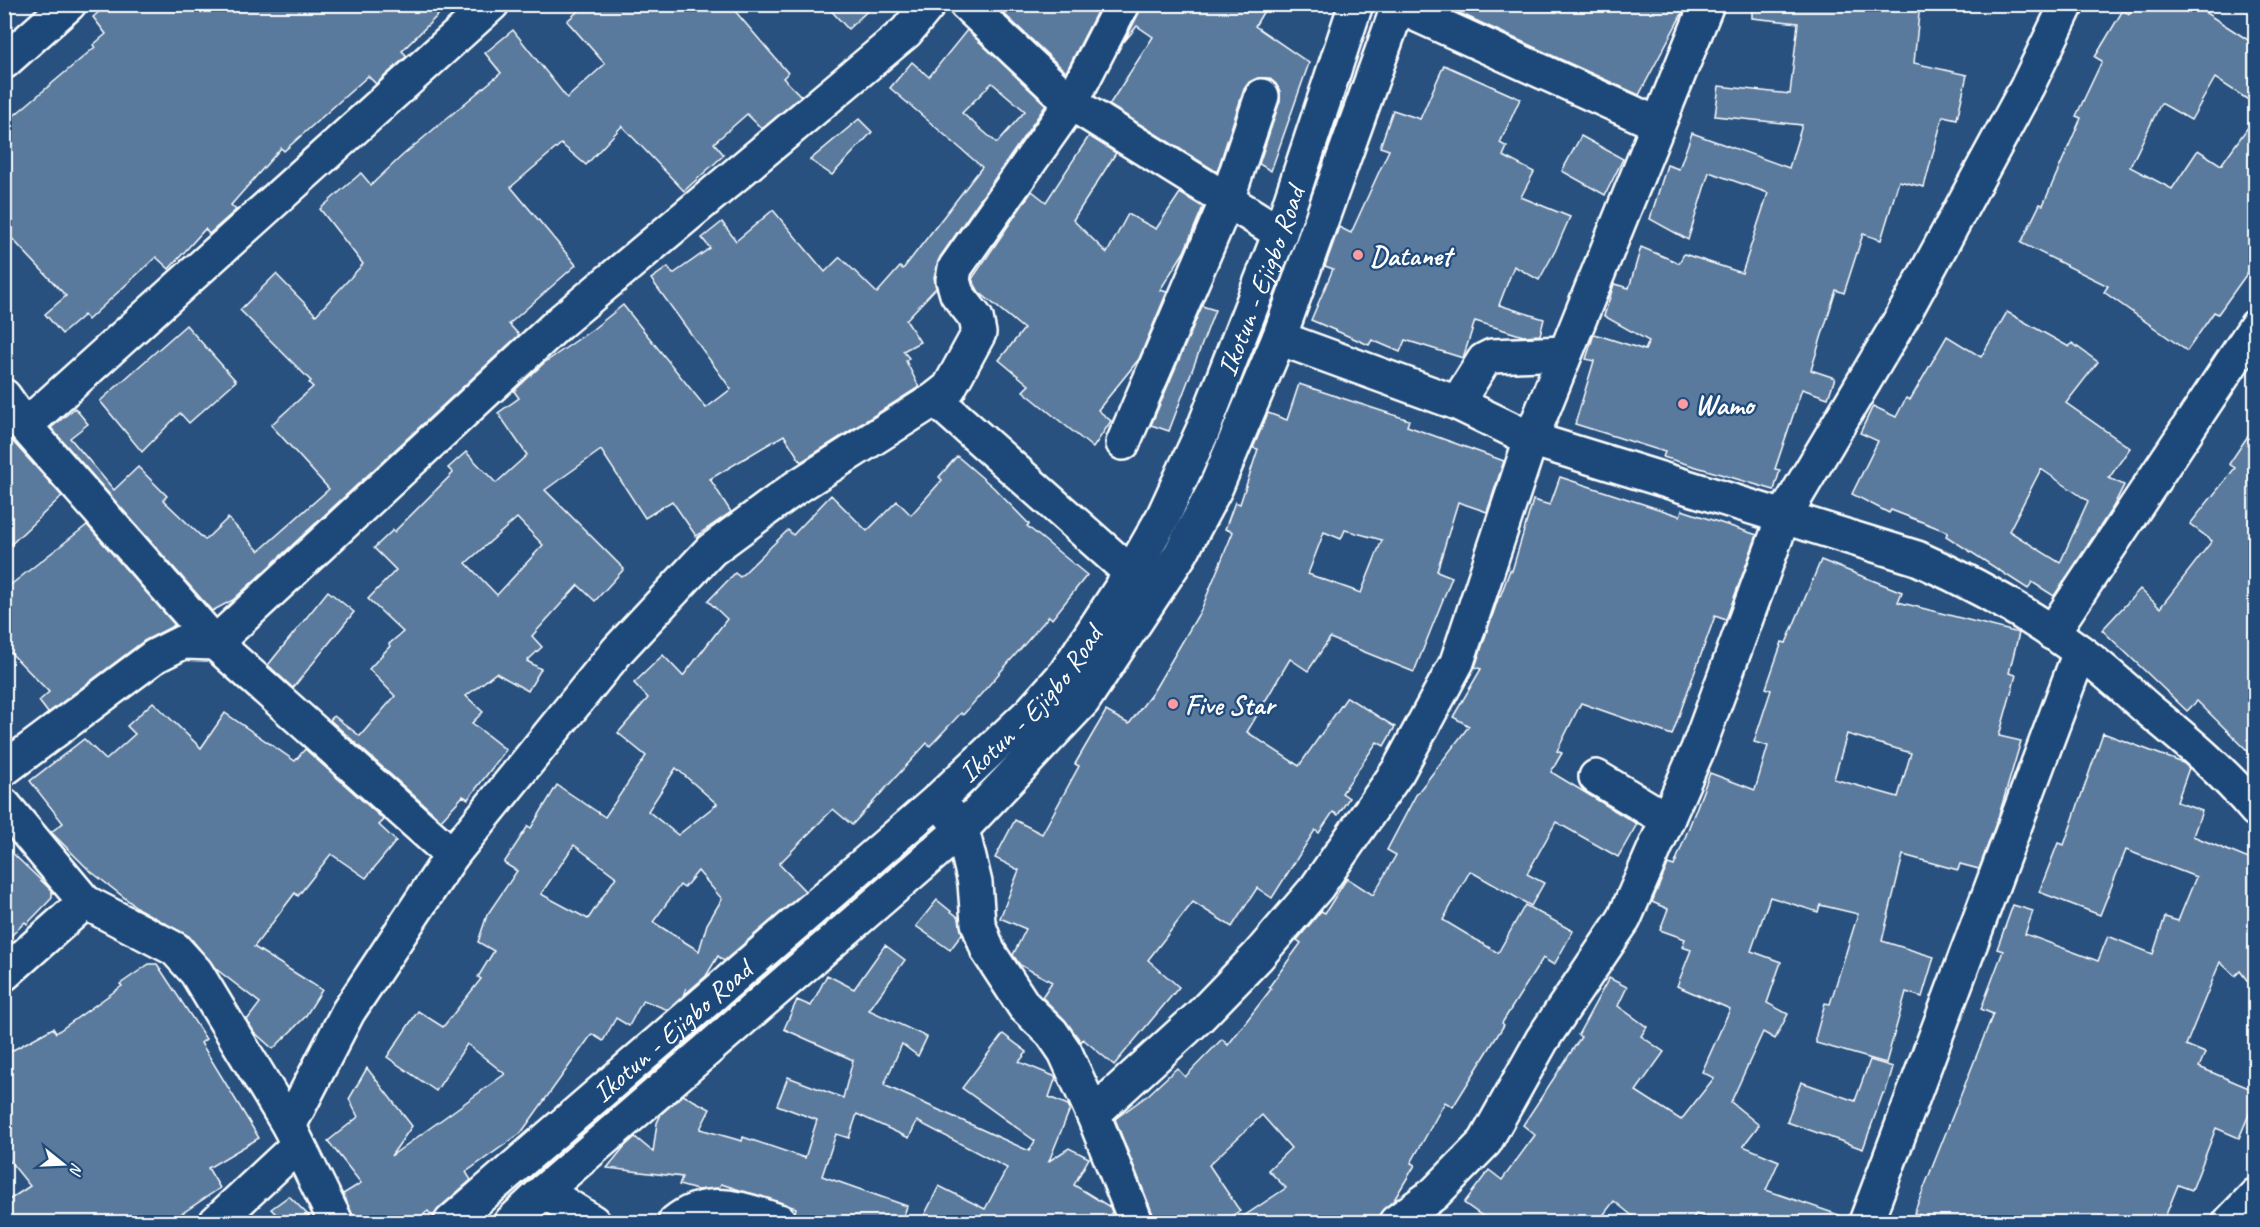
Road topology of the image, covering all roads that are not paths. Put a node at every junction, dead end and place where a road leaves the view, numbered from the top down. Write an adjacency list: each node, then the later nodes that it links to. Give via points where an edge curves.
1 (69, 4): 10 (street)
2 (492, 4): 22 (street)
3 (929, 4): 28 (street, via 906,32 560,322)
4 (966, 4): 12 (street)
5 (1122, 4): 12 (street)
6 (1356, 4): 15 (street, Ikotun - Ejigbo Road)
7 (1707, 4): 13 (street)
8 (2067, 4): 25 (street, via 2027,87 1904,314)
9 (1397, 5): 13 (street); 17 (street, Ikotun - Ejigbo Road)
10 (4, 62)
11 (1262, 96): 14 (street)
12 (1071, 103): 14 (street); 20 (street, via 955,268 957,294 976,318 979,333 949,388)
13 (1658, 124): 18 (street)
14 (1227, 200): 15 (street); 24 (street)
15 (1280, 234): 26 (street, Ikotun - Ejigbo Road, via 1203,430 1163,517)
16 (2256, 326): 27 (street)
17 (1279, 338): 21 (street); 36 (street, Ikotun - Ejigbo Road, via 1216,487 1180,553 1083,700)
18 (1564, 354): 21 (street, via 1492,356 1484,360); 23 (street)
19 (4, 396): 22 (street)
20 (934, 399): 26 (street); 37 (street, via 795,488 711,550 618,650)
21 (1457, 403): 23 (street)
22 (24, 426): 28 (street)
23 (1531, 439): 25 (street); 40 (street, via 1457,662 1398,771 1317,887 1258,956 1200,1016)
24 (1123, 443)
25 (1783, 518): 27 (street, via 1917,558 1964,580); 35 (street, via 1698,749)
26 (1131, 573): 32 (street, Ikotun - Ejigbo Road, via 1065,674)
27 (2052, 633): 29 (street)
28 (215, 643): 30 (street, via 183,642 155,656); 37 (street)
29 (2080, 652): 34 (street, via 2205,757); 53 (street)
30 (4, 769)
31 (1596, 777): 35 (street)
32 (938, 800): 36 (street); 47 (street, Ikotun - Ejigbo Road)
33 (4, 805): 38 (street)
34 (2256, 810)
35 (1668, 818): 52 (street, via 1624,919 1542,1040 1485,1142 1434,1194)
36 (962, 829): 40 (street, via 975,883 978,922 988,951 1024,1006 1065,1052); 42 (street, Ikotun - Ejigbo Road)
37 (452, 855): 41 (street, via 348,1012)
38 (85, 902): 39 (street); 41 (street, via 175,949 196,972)
39 (4, 974)
40 (1093, 1114): 51 (street)
41 (294, 1135): 45 (street); 46 (street)
42 (544, 1191): 48 (street, Ikotun - Ejigbo Road); 49 (street)
43 (2256, 1195): 54 (street)
44 (779, 1221): 50 (street, via 739,1207 706,1207)
45 (216, 1222)
46 (336, 1222)
47 (451, 1222)
48 (510, 1222)
49 (593, 1222)
50 (675, 1222)
51 (1136, 1222)
52 (1396, 1222)
53 (1866, 1222)
54 (2230, 1222)

